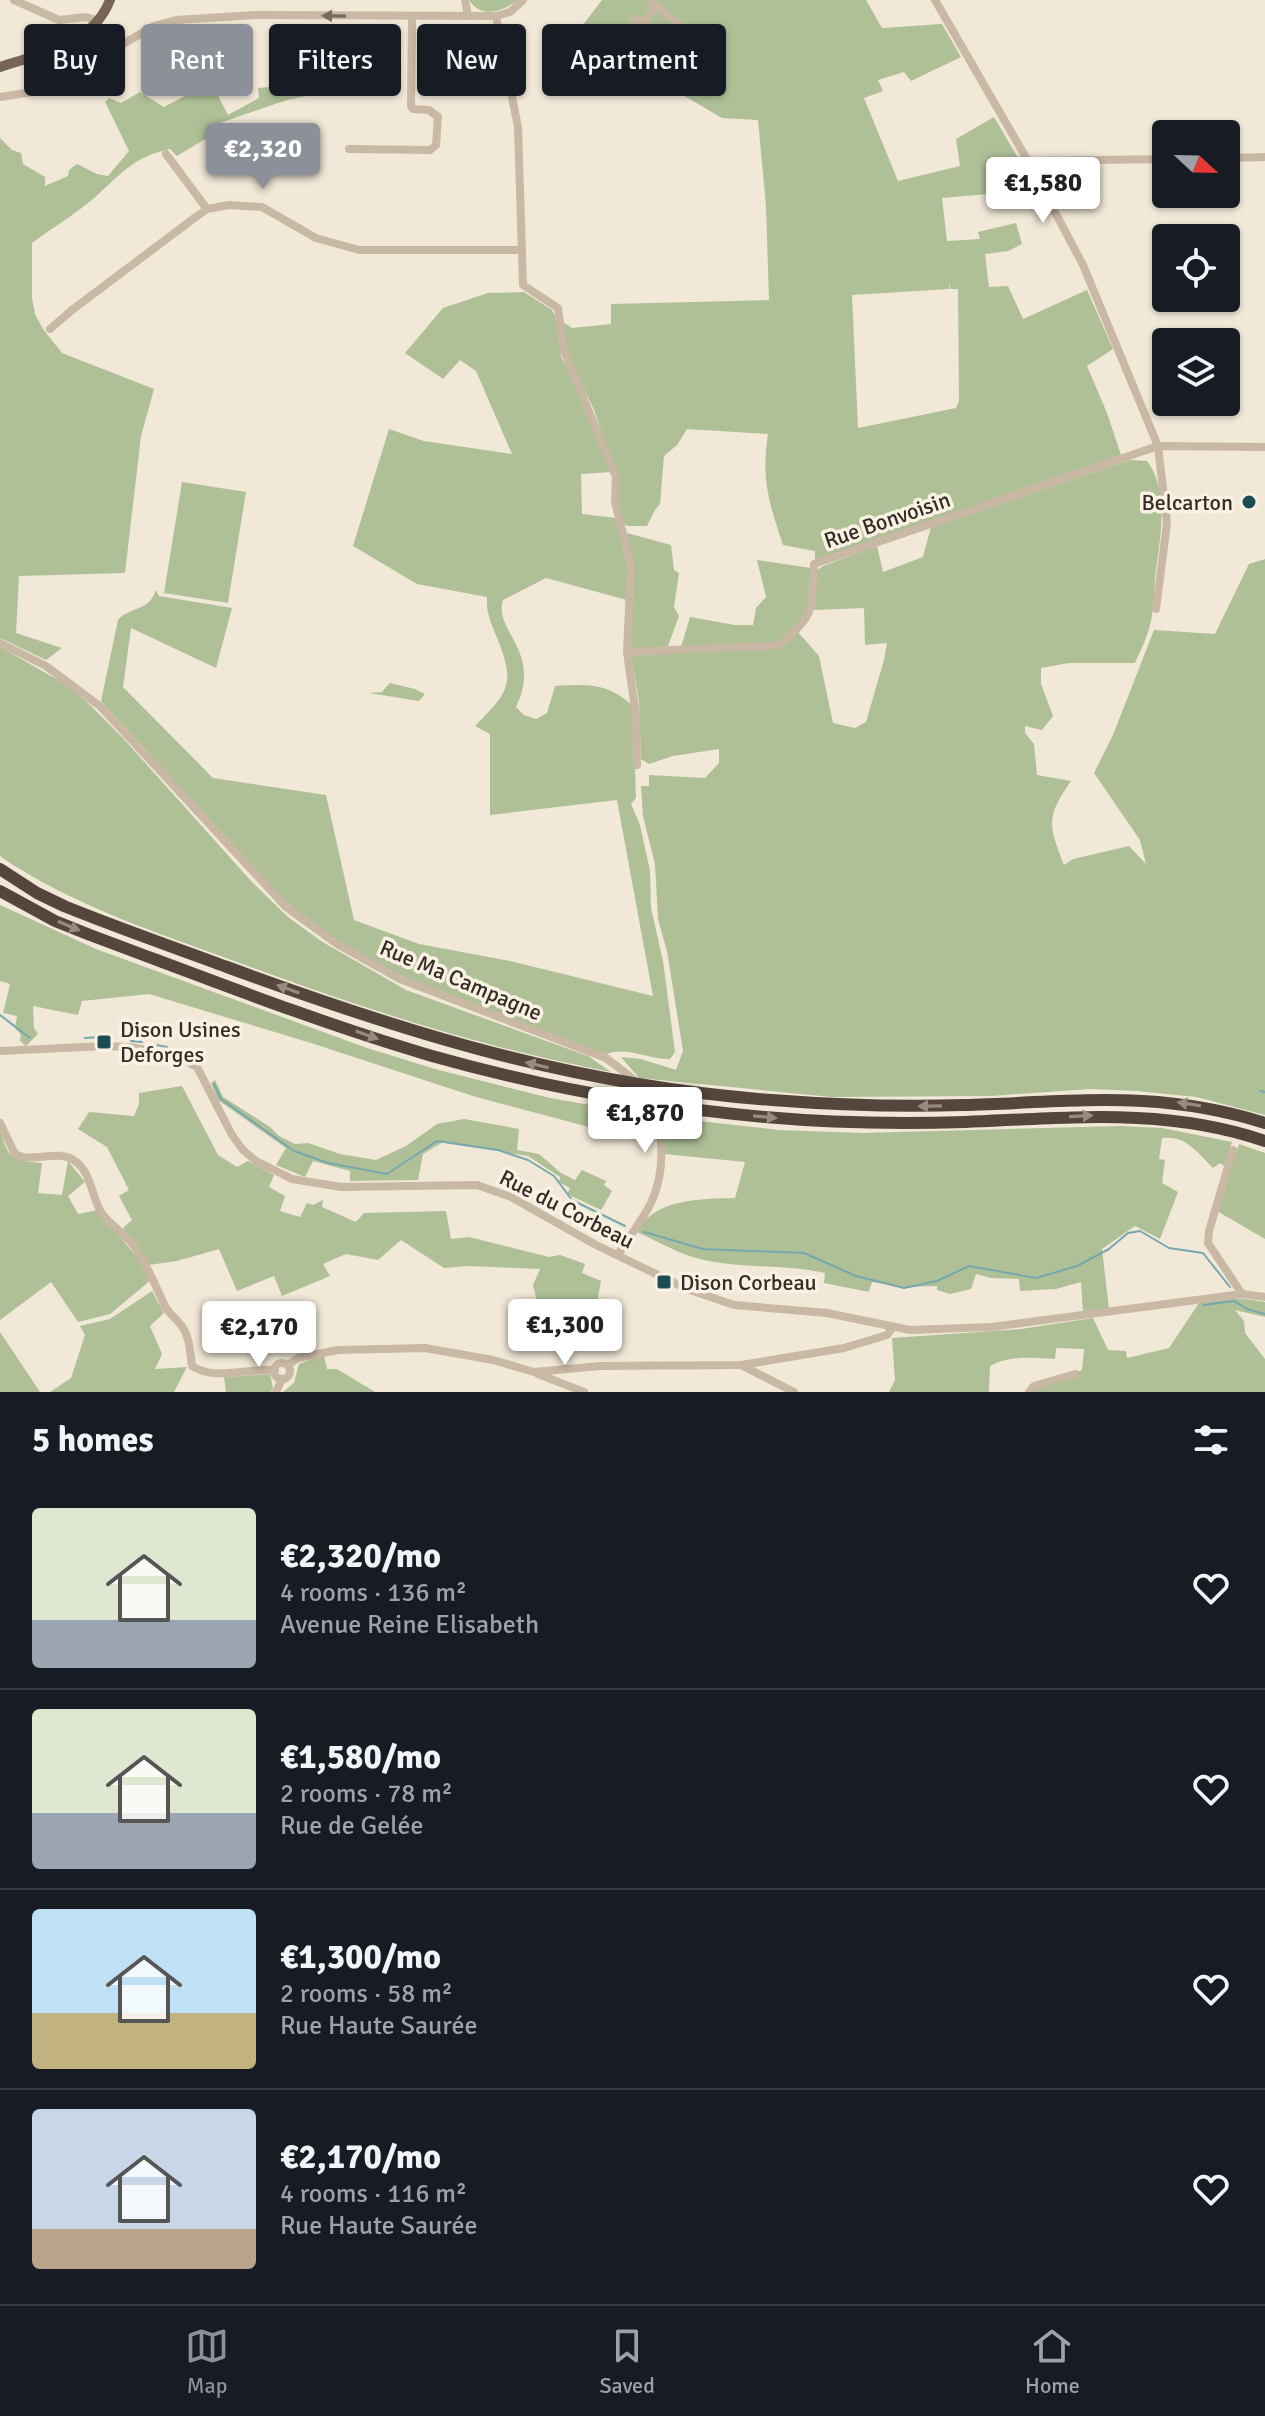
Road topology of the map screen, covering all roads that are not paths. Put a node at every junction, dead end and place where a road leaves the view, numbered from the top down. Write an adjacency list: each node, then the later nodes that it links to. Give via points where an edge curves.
1 (14, 0): 10 (street, via 59,20)
2 (110, 0): 10 (main road)
3 (465, 0): 7 (street)
4 (523, 0): 8 (street)
5 (935, 0): 24 (street)
6 (654, 3): 12 (street, via 643,23 636,18); 13 (street)
7 (468, 16): 8 (street); 9 (street)
8 (496, 16): 26 (street, via 518,127)
9 (412, 17): 14 (street, one-way to 14, via 176,20); 19 (street, via 411,106 438,117 436,145 430,150)
10 (99, 21): 11 (main road)
11 (96, 24)
12 (633, 24)
13 (679, 24)
14 (125, 43)
15 (24, 59): 16 (main road)
16 (0, 67)
17 (24, 93): 18 (street)
18 (0, 97)
19 (349, 149)
20 (166, 154): 25 (street)
21 (1265, 157): 22 (street)
22 (1240, 158)
23 (1152, 159): 24 (street)
24 (1028, 161): 28 (street, via 1083,265)
25 (207, 209): 26 (street, via 262,207 316,238 359,250); 27 (street)
26 (520, 250): 32 (street, via 523,285 558,308 564,351 616,477 615,502 631,565)
27 (50, 329)
28 (1158, 446): 29 (street); 30 (street, via 1167,523); 32 (street, Rue Bonvoisin, via 814,564 813,606 779,645)
29 (1265, 447)
30 (1156, 609)
31 (0, 643): 41 (street, Rue Ma Campagne, via 63,676 101,707 286,907 337,944 400,979 606,1058 629,1075 647,1095 662,1149 652,1202)
32 (627, 652): 33 (street)
33 (637, 765)
34 (0, 869): 38 (highway, one-way to 34, via 1190,1103 1147,1099 872,1105 749,1099 613,1081 385,1024 99,920 37,893)
35 (0, 891): 39 (highway, one-way to 39, via 90,935 380,1040 617,1099 771,1118 896,1123 1144,1116 1217,1126)
36 (0, 1051): 41 (street, Rue du Corbeau, via 104,1046 176,1056 197,1067 243,1150 292,1179 341,1187 477,1185 511,1197)
37 (0, 1123): 47 (street, via 15,1154 70,1158 84,1171 102,1214 135,1247 167,1310 182,1326 192,1366 213,1372)
38 (1265, 1123)
39 (1265, 1141)
40 (1233, 1150): 42 (street, via 1208,1243)
41 (618, 1255): 44 (street, Rue du Corbeau, via 734,1305 827,1313)
42 (1242, 1294): 43 (street, Rue du Corbeau); 44 (street, Rue du Corbeau, via 991,1327)
43 (1265, 1297)
44 (892, 1328): 46 (street, via 887,1335 844,1348)
45 (288, 1365): 47 (street); 48 (street, via 338,1350 425,1348); 50 (street, via 290,1375)
46 (742, 1365): 48 (street); 53 (street)
47 (275, 1370): 50 (street)
48 (534, 1372): 52 (street)
49 (1075, 1374): 54 (street)
50 (282, 1379): 51 (street)
51 (276, 1392)
52 (584, 1392)
53 (794, 1392)
54 (1029, 1392)

